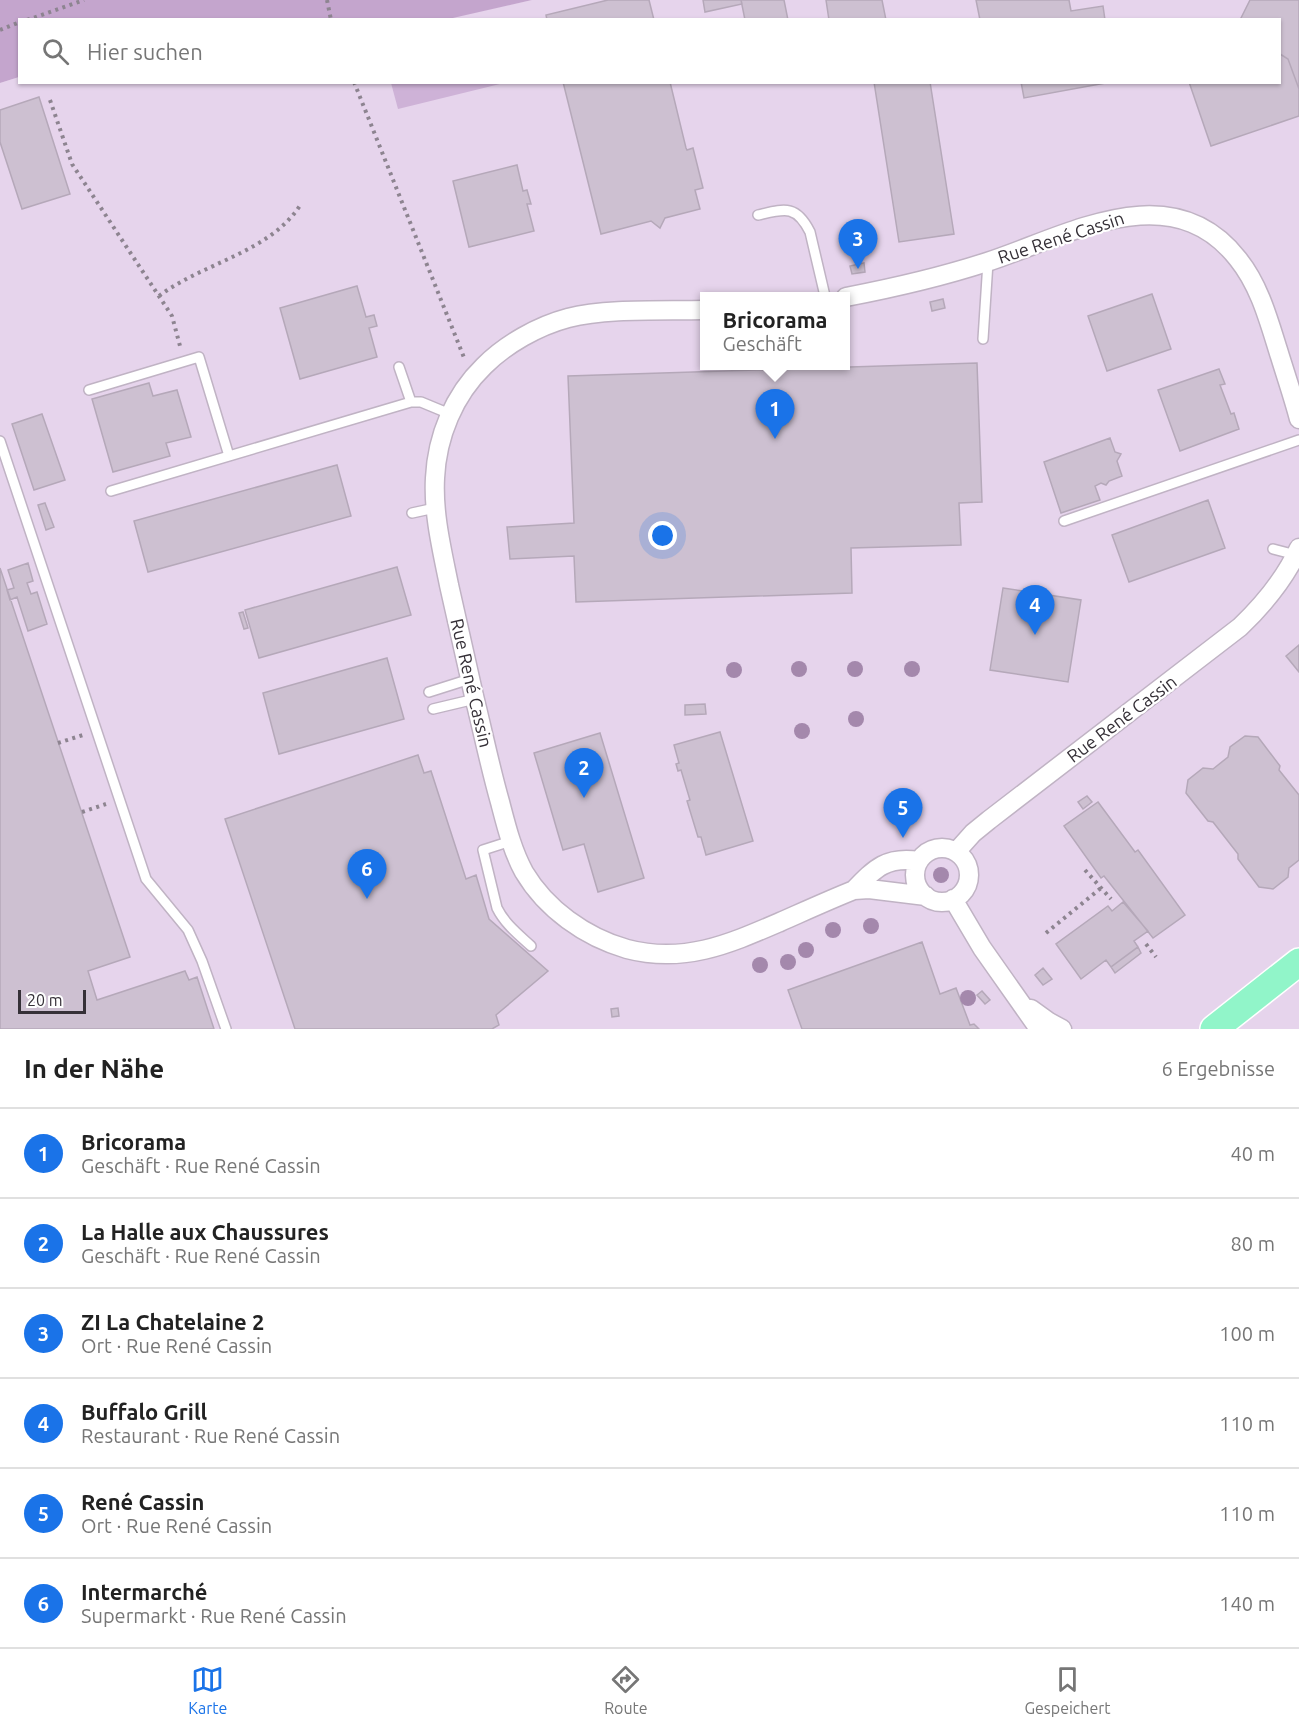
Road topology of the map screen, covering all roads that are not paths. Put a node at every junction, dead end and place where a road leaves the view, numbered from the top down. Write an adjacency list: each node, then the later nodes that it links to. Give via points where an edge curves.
1 (758, 215): 3 (lane, via 783,209 799,216 810,232)
2 (988, 262): 4 (street, Rue René Cassin); 6 (lane); 11 (street, Rue René Cassin, via 1119,217 1163,216 1195,224 1226,246 1248,273 1267,316)
3 (824, 292)
4 (850, 296)
5 (700, 310): 10 (street, Rue René Cassin, via 568,318 496,355 473,379)
6 (983, 339)
7 (399, 367): 9 (lane)
8 (89, 390): 14 (lane, via 199,357)
9 (411, 402): 10 (lane); 14 (lane)
10 (450, 414): 16 (street, Rue René Cassin, via 435,476)
11 (1299, 419)
12 (1299, 440): 18 (lane)
13 (0, 441): 35 (lane, via 146,879 188,930)
14 (229, 456): 15 (lane)
15 (111, 491)
16 (435, 508): 17 (lane); 21 (street, Rue René Cassin)
17 (412, 513)
18 (1064, 521)
19 (1273, 549): 20 (lane)
20 (1297, 551): 26 (street, Rue René Cassin, via 1278,586 1240,627 989,820)
21 (470, 679): 22 (lane); 23 (street, Rue René Cassin)
22 (429, 692)
23 (475, 699): 24 (lane); 25 (street, Rue René Cassin)
24 (433, 709)
25 (511, 841): 28 (street, Rue René Cassin, via 524,872 568,920 619,946 640,951 677,954 715,948); 31 (lane, via 483,850 501,916)
26 (956, 852): 27 (street, Rue René Cassin, via 935,849); 30 (street, via 966,862 969,876 964,890)
27 (919, 861): 28 (street, Rue René Cassin, via 900,859 885,864); 29 (street, via 916,880)
28 (854, 890): 29 (street, Rue René Cassin, via 869,888)
29 (926, 896): 30 (street, Rue René Cassin, via 939,901)
30 (953, 899): 33 (street)
31 (531, 946)
32 (1299, 962): 37 (main road)
33 (1019, 999): 34 (street); 36 (street)
34 (1035, 1025)
35 (226, 1029)
36 (1062, 1029)
37 (1214, 1029)

